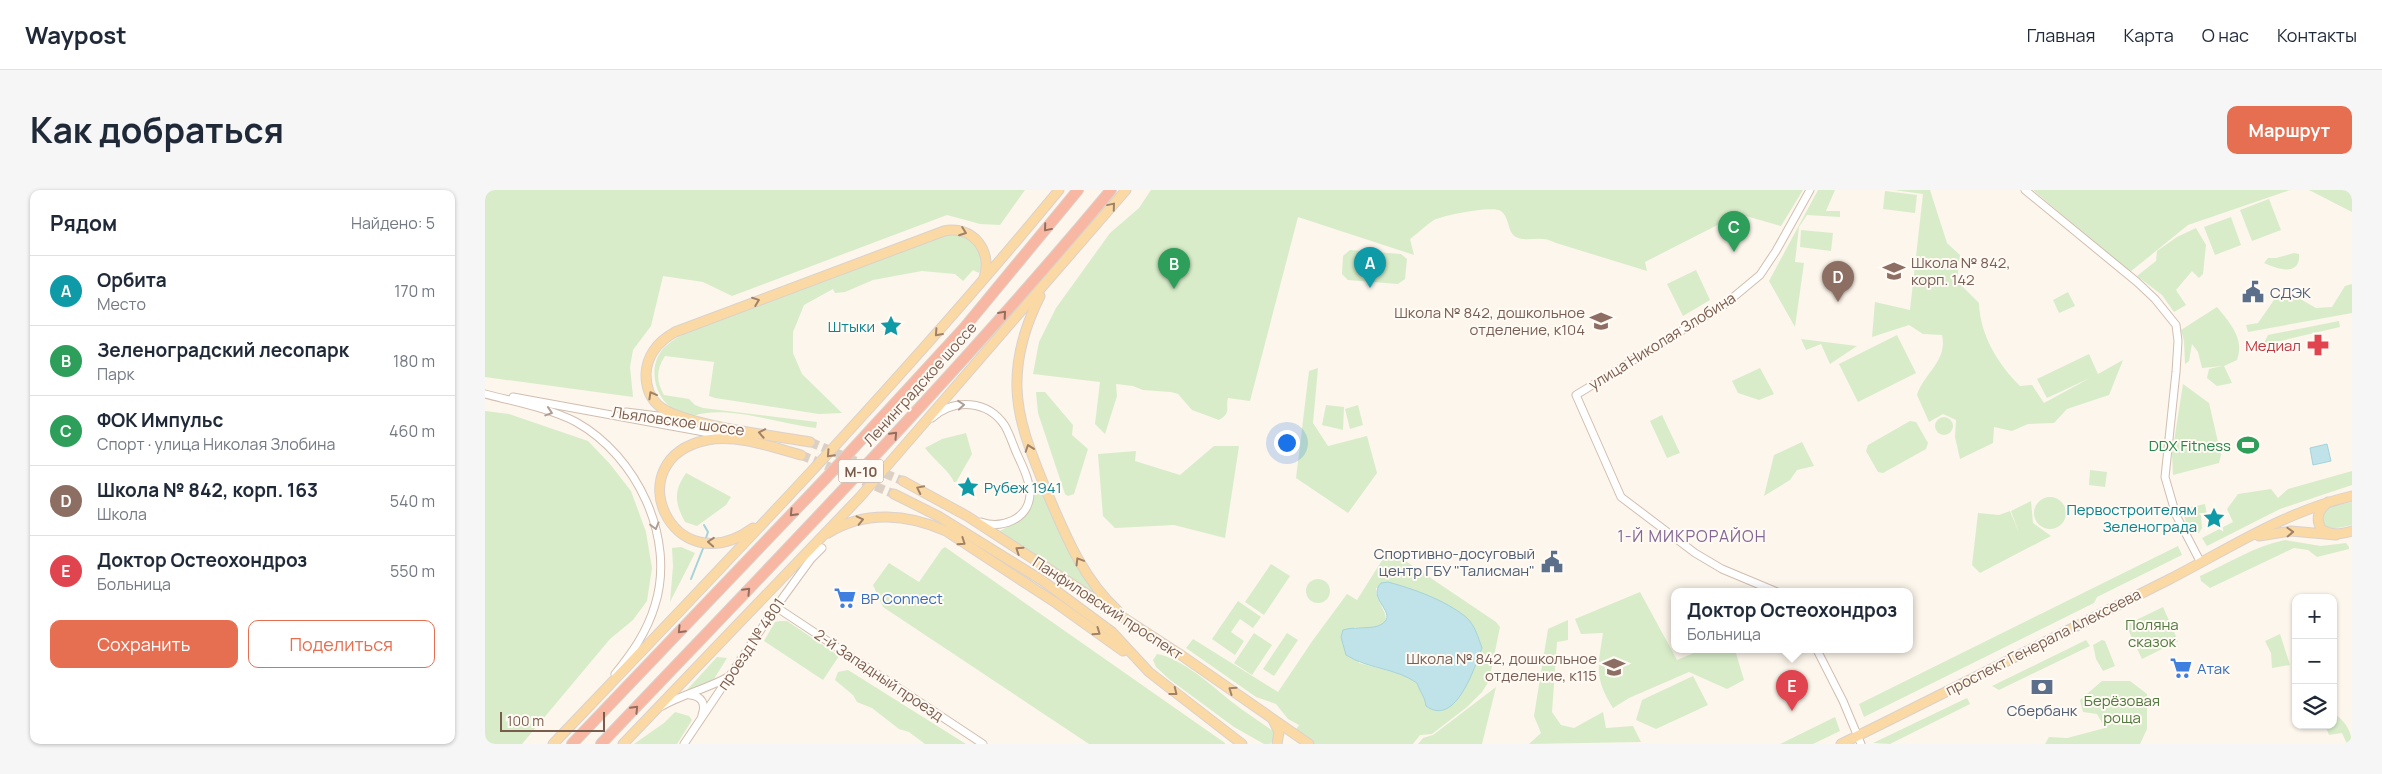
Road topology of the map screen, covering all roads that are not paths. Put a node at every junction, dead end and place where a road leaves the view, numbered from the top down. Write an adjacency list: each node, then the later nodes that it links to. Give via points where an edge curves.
1 (1059, 190): 7 (main road, Ленинградское шоссе)
2 (1078, 190): 40 (highway, Ленинградское шоссе / М-10, one-way to 40, via 944,349 827,477)
3 (1111, 190): 41 (highway, Ленинградское шоссе / М-10, one-way to 3, via 846,487 979,342)
4 (1126, 190): 8 (main road, Ленинградское шоссе / М-10, one-way to 4)
5 (1810, 190): 27 (street, улица Николая Злобина, via 1760,275 1724,305 1576,395 1621,497 1703,558)
6 (2025, 190): 26 (street, via 2137,282 2176,325 2176,372 2165,477 2176,515)
7 (983, 284): 11 (main road, one-way to 7, via 675,416 657,405 646,380 653,351 675,332 952,229 966,233 981,244 987,261); 20 (main road, Ленинградское шоссе, one-way to 20)
8 (1046, 284): 12 (main road, Ленинградское шоссе / М-10); 29 (main road, one-way to 8, via 1104,596 1075,555 1023,428 1017,388 1019,356 1028,323)
9 (485, 393): 10 (street, Льяловское шоссе); 34 (street, one-way to 34, via 563,417 585,428 631,474 651,514 661,566 656,604 633,652)
10 (546, 403): 11 (street, Льяловское шоссе); 13 (street, Льяловское шоссе)
11 (691, 420): 14 (main road, Льяловское шоссе, one-way to 11)
12 (921, 428): 21 (street, one-way to 21, via 948,407 965,404 991,410 1005,426 1029,482 1027,507 1015,519 998,526); 25 (main road, Ленинградское шоссе / М-10)
13 (739, 439): 15 (main road, Льяловское шоссе); 20 (main road, one-way to 13, via 735,540 709,543 683,534 673,526 660,504 665,467 674,456 708,440)
14 (810, 442)
15 (801, 455)
16 (903, 481): 21 (main road, Панфиловский проспект, one-way to 16)
17 (894, 494): 31 (main road, Панфиловский проспект, via 938,516 1043,581 1112,632)
18 (2352, 496): 19 (main road)
19 (2328, 502): 23 (main road, via 2319,513 2318,523 2328,534); 24 (main road, via 2289,516)
20 (770, 516): 34 (main road, Ленинградское шоссе)
21 (967, 516): 29 (main road, Панфиловский проспект, one-way to 21)
22 (2352, 531): 23 (main road)
23 (2336, 534): 24 (main road, one-way to 23, via 2289,532)
24 (2244, 539): 26 (main road, проспект Генерала Алексеева)
25 (819, 544): 28 (street, проезд № 4801); 31 (main road, one-way to 31, via 836,528 872,518 897,516 931,524 1055,603); 35 (main road, Ленинградское шоссе / М-10)
26 (2201, 562): 38 (main road, проспект Генерала Алексеева)
27 (1767, 588)
28 (776, 607): 32 (street, проезд № 4801); 44 (street, 2-й Западный проезд)
29 (1133, 624): 36 (main road, Панфиловский проспект, one-way to 29)
30 (1819, 653): 38 (street)
31 (1137, 661): 45 (main road, Панфиловский проспект, one-way to 45)
32 (730, 676): 33 (street); 37 (street, проезд № 4801)
33 (687, 694): 35 (street); 37 (street, via 696,695 703,702)
34 (592, 704): 39 (main road, Ленинградское шоссе)
35 (655, 710): 42 (main road, Ленинградское шоссе / М-10)
36 (1272, 718): 46 (main road, via 1279,732); 47 (main road, Панфиловский проспект)
37 (700, 720): 43 (street, проезд № 4801)
38 (1859, 740): 48 (main road, проспект Генерала Алексеева)
39 (553, 744)
40 (572, 744)
41 (601, 744)
42 (623, 744)
43 (684, 744)
44 (983, 744)
45 (1242, 744)
46 (1277, 744)
47 (1309, 744)
48 (1841, 744)

